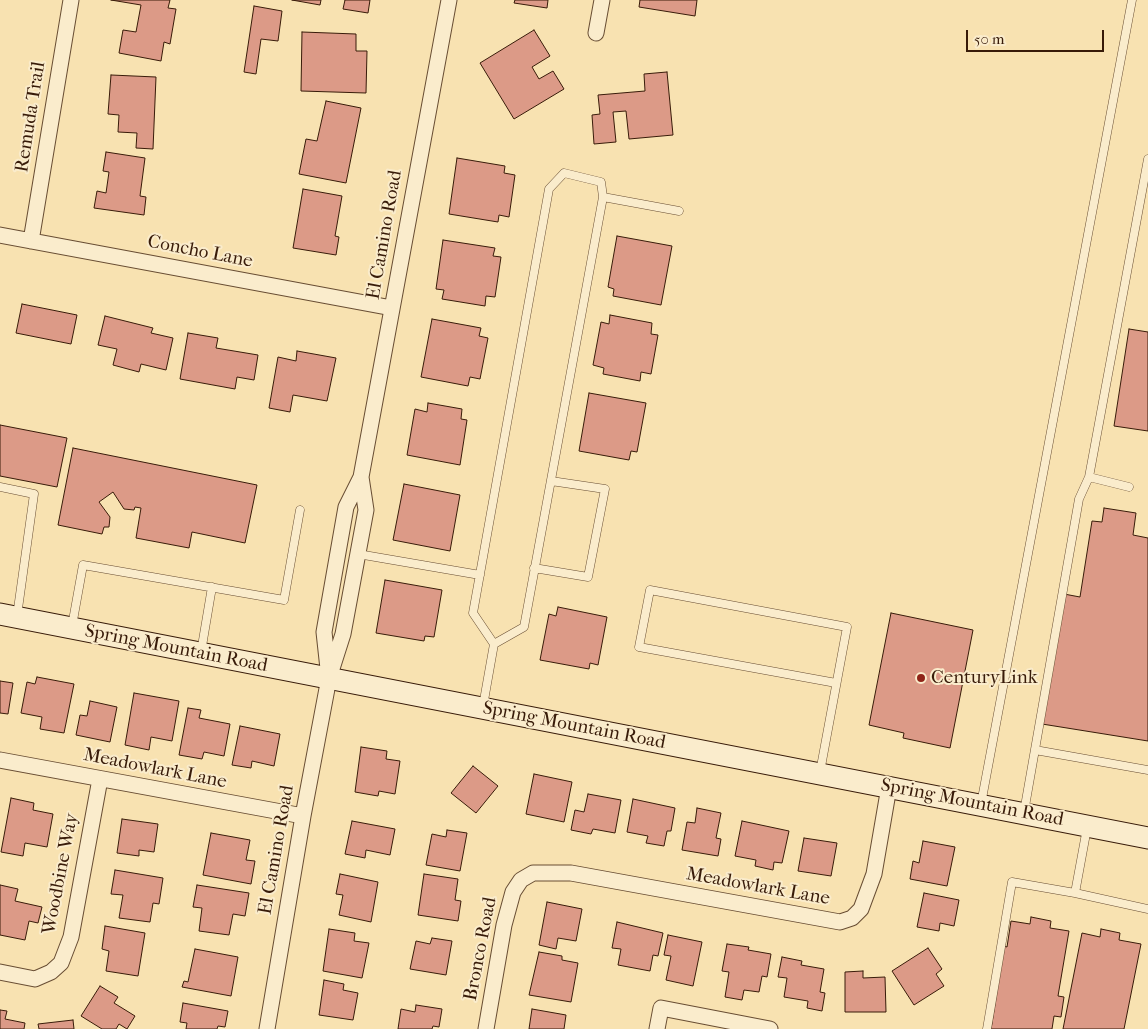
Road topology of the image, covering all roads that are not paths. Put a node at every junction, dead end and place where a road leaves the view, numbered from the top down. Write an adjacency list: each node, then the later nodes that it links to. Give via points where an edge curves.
1 (71, 0): 10 (street, Remuda Trail)
2 (449, 0): 11 (street, El Camino Road)
3 (602, 0): 5 (street)
4 (1132, 0): 35 (lane)
5 (596, 33)
6 (1148, 159): 13 (lane)
7 (603, 197): 8 (lane); 14 (lane); 20 (lane, via 601,182 564,173 550,189)
8 (679, 211)
9 (0, 235): 10 (street, Concho Lane)
10 (31, 241): 11 (street, Concho Lane)
11 (392, 308): 12 (street, El Camino Road)
12 (361, 477): 18 (street, El Camino Road, via 366,510); 26 (street, El Camino Road, via 346,507 324,632)
13 (1089, 477): 16 (lane); 29 (lane, via 1078,499)
14 (551, 481): 19 (lane); 19 (lane, via 605,489 596,538 588,577)
15 (0, 487): 22 (lane, via 34,494)
16 (1129, 487)
17 (300, 510): 21 (lane, via 284,600)
18 (358, 554): 20 (lane); 26 (street, El Camino Road, via 343,634)
19 (534, 568): 24 (lane, via 524,627)
20 (480, 575): 24 (lane, via 473,613)
21 (212, 588): 23 (lane, via 83,565); 25 (lane)
22 (8, 616): 23 (main road, Spring Mountain Road)
23 (72, 628): 25 (main road, Spring Mountain Road)
24 (494, 644): 28 (lane)
25 (201, 653): 26 (main road, Spring Mountain Road)
26 (329, 678): 28 (main road, Spring Mountain Road); 37 (street, El Camino Road)
27 (836, 683): 27 (lane, via 847,627 650,590 639,647); 32 (lane)
28 (483, 708): 32 (main road, Spring Mountain Road)
29 (1035, 750): 31 (lane); 36 (lane)
30 (0, 760): 33 (street, Meadowlark Lane)
31 (1148, 770)
32 (820, 774): 34 (main road, Spring Mountain Road)
33 (100, 779): 37 (street, Meadowlark Lane); 43 (street, Woodbine Way, via 71,937 61,962 51,972 35,979)
34 (889, 787): 35 (main road, Spring Mountain Road); 40 (street, Meadowlark Lane, via 874,874 861,909 852,918 840,922 571,873 533,873)
35 (981, 805): 36 (main road, Spring Mountain Road)
36 (1024, 814): 38 (main road, Spring Mountain Road)
37 (303, 816): 44 (street, El Camino Road)
38 (1088, 826): 39 (main road, Spring Mountain Road); 41 (lane)
39 (1148, 838)
40 (521, 880): 45 (street, Bronco Road, via 513,892 504,925)
41 (1075, 893): 42 (lane); 48 (lane, via 1012,882)
42 (1148, 909)
43 (0, 972)
44 (267, 1029)
45 (486, 1029)
46 (657, 1029): 47 (street, via 661,1008)
47 (770, 1029)
48 (987, 1029)

